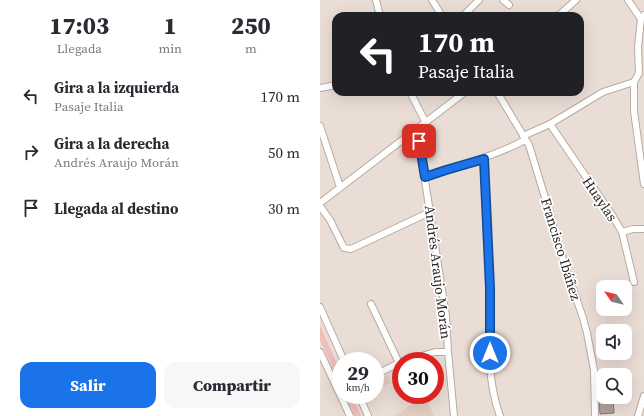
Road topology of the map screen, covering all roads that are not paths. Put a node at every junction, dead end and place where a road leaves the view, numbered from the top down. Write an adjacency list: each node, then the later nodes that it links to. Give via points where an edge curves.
1 (376, 0): 8 (street)
2 (432, 0): 9 (street)
3 (479, 0): 10 (street)
4 (503, 0): 7 (street)
5 (576, 0): 11 (street)
6 (628, 0): 12 (street)
7 (509, 5)
8 (379, 12)
9 (440, 12)
10 (467, 12)
11 (562, 12)
12 (643, 18): 13 (street, via 638,47)
13 (641, 72): 14 (street)
14 (634, 82): 21 (street, via 604,92); 27 (street, via 634,111)
15 (332, 86): 16 (street)
16 (320, 88)
17 (412, 96): 20 (street)
18 (460, 96): 20 (street)
19 (499, 96): 24 (street, Francisco Ibáñez)
20 (426, 123): 23 (street)
21 (550, 124): 24 (street); 32 (street, Huaylas)
22 (320, 126): 28 (street)
23 (417, 129): 26 (street, Andrés Araujo Morán); 28 (street)
24 (524, 138): 25 (street); 48 (street, Francisco Ibáñez, via 529,145 587,333 594,370)
25 (484, 159): 26 (street); 47 (street, via 491,376 492,390)
26 (425, 177): 30 (street, Andrés Araujo Morán)
27 (644, 184)
28 (340, 187): 29 (street)
29 (320, 204): 30 (street, via 344,248 351,249)
30 (430, 212): 40 (street, Andrés Araujo Morán, via 446,316)
31 (644, 229): 32 (street)
32 (622, 232): 33 (street, Huaylas)
33 (634, 282)
34 (371, 304): 38 (street)
35 (320, 307): 37 (street)
36 (320, 352): 44 (street)
37 (340, 352)
38 (397, 352)
39 (444, 352): 40 (street)
40 (448, 352): 46 (street, Andrés Araujo Morán)
41 (644, 396): 43 (street)
42 (363, 404): 45 (street)
43 (639, 415): 49 (street)
44 (350, 416)
45 (368, 416)
46 (454, 416)
47 (500, 416)
48 (595, 416)
49 (632, 416)

